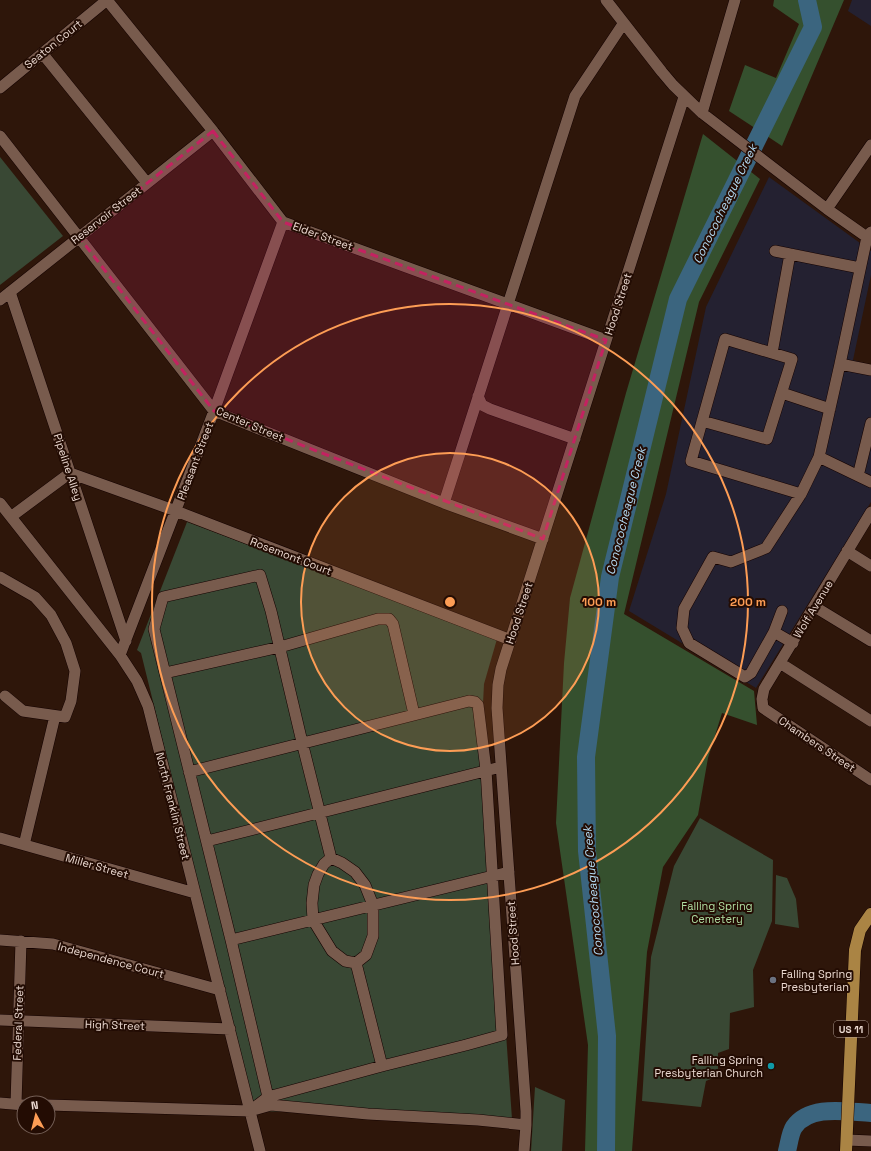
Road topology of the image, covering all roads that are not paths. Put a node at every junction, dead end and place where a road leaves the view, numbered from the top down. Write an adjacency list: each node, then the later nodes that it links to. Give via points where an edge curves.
1 (107, 0): 5 (street, Seaton Court); 9 (street, Elder Street)
2 (606, 0): 4 (street)
3 (735, 0): 8 (street)
4 (623, 24): 7 (street); 22 (street, via 575,96)
5 (42, 53): 6 (street, Seaton Court); 12 (street)
6 (0, 88)
7 (684, 96): 8 (street); 23 (street, Hood Street)
8 (702, 113): 13 (street)
9 (212, 131): 12 (street, Reservoir Street); 14 (street, Elder Street)
10 (0, 136): 16 (street, Center Street)
11 (871, 145): 13 (street)
12 (147, 183): 16 (street, Reservoir Street)
13 (827, 209): 15 (street)
14 (283, 222): 22 (street, Elder Street); 30 (street, Pleasant Street)
15 (870, 236): 19 (street)
16 (79, 237): 20 (street, Reservoir Street); 30 (street, Center Street)
17 (775, 251): 18 (street)
18 (790, 254): 19 (street); 24 (street)
19 (860, 268): 25 (street)
20 (10, 292): 21 (street, Reservoir Street); 35 (street, Pipeline Alley)
21 (0, 300)
22 (508, 304): 23 (street, Elder Street); 28 (street)
23 (606, 340): 33 (street, Hood Street)
24 (772, 353): 27 (street, via 792,359); 31 (street, via 725,339)
25 (840, 364): 26 (street); 29 (street)
26 (871, 370)
27 (782, 393): 29 (street); 31 (street, via 767,439)
28 (478, 396): 33 (street, via 482,405 490,409); 40 (street)
29 (830, 410): 34 (street)
30 (214, 411): 40 (street, Center Street); 41 (street, Pleasant Street)
31 (702, 421): 38 (street, via 691,461)
32 (871, 423): 36 (street)
33 (575, 439): 44 (street, Hood Street)
34 (820, 457): 36 (street); 38 (street)
35 (70, 472): 41 (street, Rosemont Court); 43 (street); 53 (street, Pipeline Alley)
36 (858, 476): 37 (street)
37 (871, 482)
38 (801, 494): 50 (street, via 766,548 731,562 713,557 684,609 682,628 689,643 744,677 751,673)
39 (0, 503): 43 (street, North Franklin Street)
40 (444, 503): 44 (street, Center Street)
41 (176, 511): 51 (street, Rosemont Court); 53 (street, Pleasant Street)
42 (871, 512): 45 (street, Wolf Avenue)
43 (12, 516): 56 (street, North Franklin Street)
44 (543, 539): 51 (street, Hood Street)
45 (847, 551): 46 (street); 48 (street, Wolf Avenue)
46 (871, 566)
47 (0, 577): 62 (street, via 35,597 51,615 66,643 75,671 71,701 65,717)
48 (815, 607): 52 (street); 54 (street, Wolf Avenue)
49 (782, 611): 50 (street)
50 (774, 632): 54 (street)
51 (511, 640): 65 (street, Hood Street, via 498,685)
52 (871, 641)
53 (126, 642): 56 (street, Pleasant Street)
54 (793, 643): 57 (street, Wolf Avenue)
55 (280, 647): 58 (street); 58 (street, via 260,575 163,597 154,629); 61 (street, via 378,619 389,619 393,624); 64 (street)
56 (120, 655): 76 (street, North Franklin Street, via 137,681 148,706)
57 (780, 663): 60 (street, Wolf Avenue, via 764,689); 63 (street)
58 (166, 674): 67 (street)
59 (5, 696): 62 (street, via 23,711)
60 (763, 708): 68 (street, Chambers Street)
61 (414, 714): 64 (street); 66 (street, via 469,701 475,702 478,705)
62 (55, 716): 72 (street)
63 (871, 721)
64 (302, 742): 67 (street); 69 (street)
65 (501, 767): 66 (street); 74 (street, Hood Street)
66 (486, 770): 69 (street); 75 (street)
67 (190, 772): 71 (street)
68 (871, 780)
69 (319, 812): 71 (street); 73 (street)
70 (0, 838): 72 (street, Miller Street)
71 (207, 842): 81 (street)
72 (24, 845): 76 (street, Miller Street)
73 (331, 858): 77 (street, via 355,872 365,885); 79 (street, via 324,864 314,885)
74 (509, 872): 75 (street); 95 (street, Hood Street)
75 (492, 876): 77 (street); 88 (street, via 502,1035)
76 (195, 893): 84 (street, North Franklin Street)
77 (374, 905): 79 (street); 83 (street, via 373,936 366,955)
78 (871, 914): 97 (main road, US 11, via 860,930 855,950)
79 (313, 920): 81 (street); 83 (street, via 332,951 345,961)
80 (0, 940): 82 (street, Independence Court)
81 (231, 940): 90 (street)
82 (21, 941): 84 (street, Independence Court, via 53,944); 86 (street, Federal Street)
83 (356, 963): 88 (street)
84 (220, 990): 87 (street, North Franklin Street)
85 (0, 1020): 86 (street, High Street)
86 (18, 1022): 87 (street, High Street); 89 (street, Federal Street)
87 (230, 1029): 94 (street, North Franklin Street)
88 (382, 1066): 90 (street)
89 (20, 1095)
90 (268, 1097): 94 (street)
91 (0, 1103): 92 (street)
92 (16, 1104)
93 (56, 1105): 94 (street)
94 (250, 1111): 95 (street, via 271,1106 478,1120); 98 (street, North Franklin Street)
95 (526, 1126): 99 (street, Hood Street)
96 (871, 1141): 97 (street)
97 (846, 1146)
98 (260, 1151)
99 (524, 1151)

